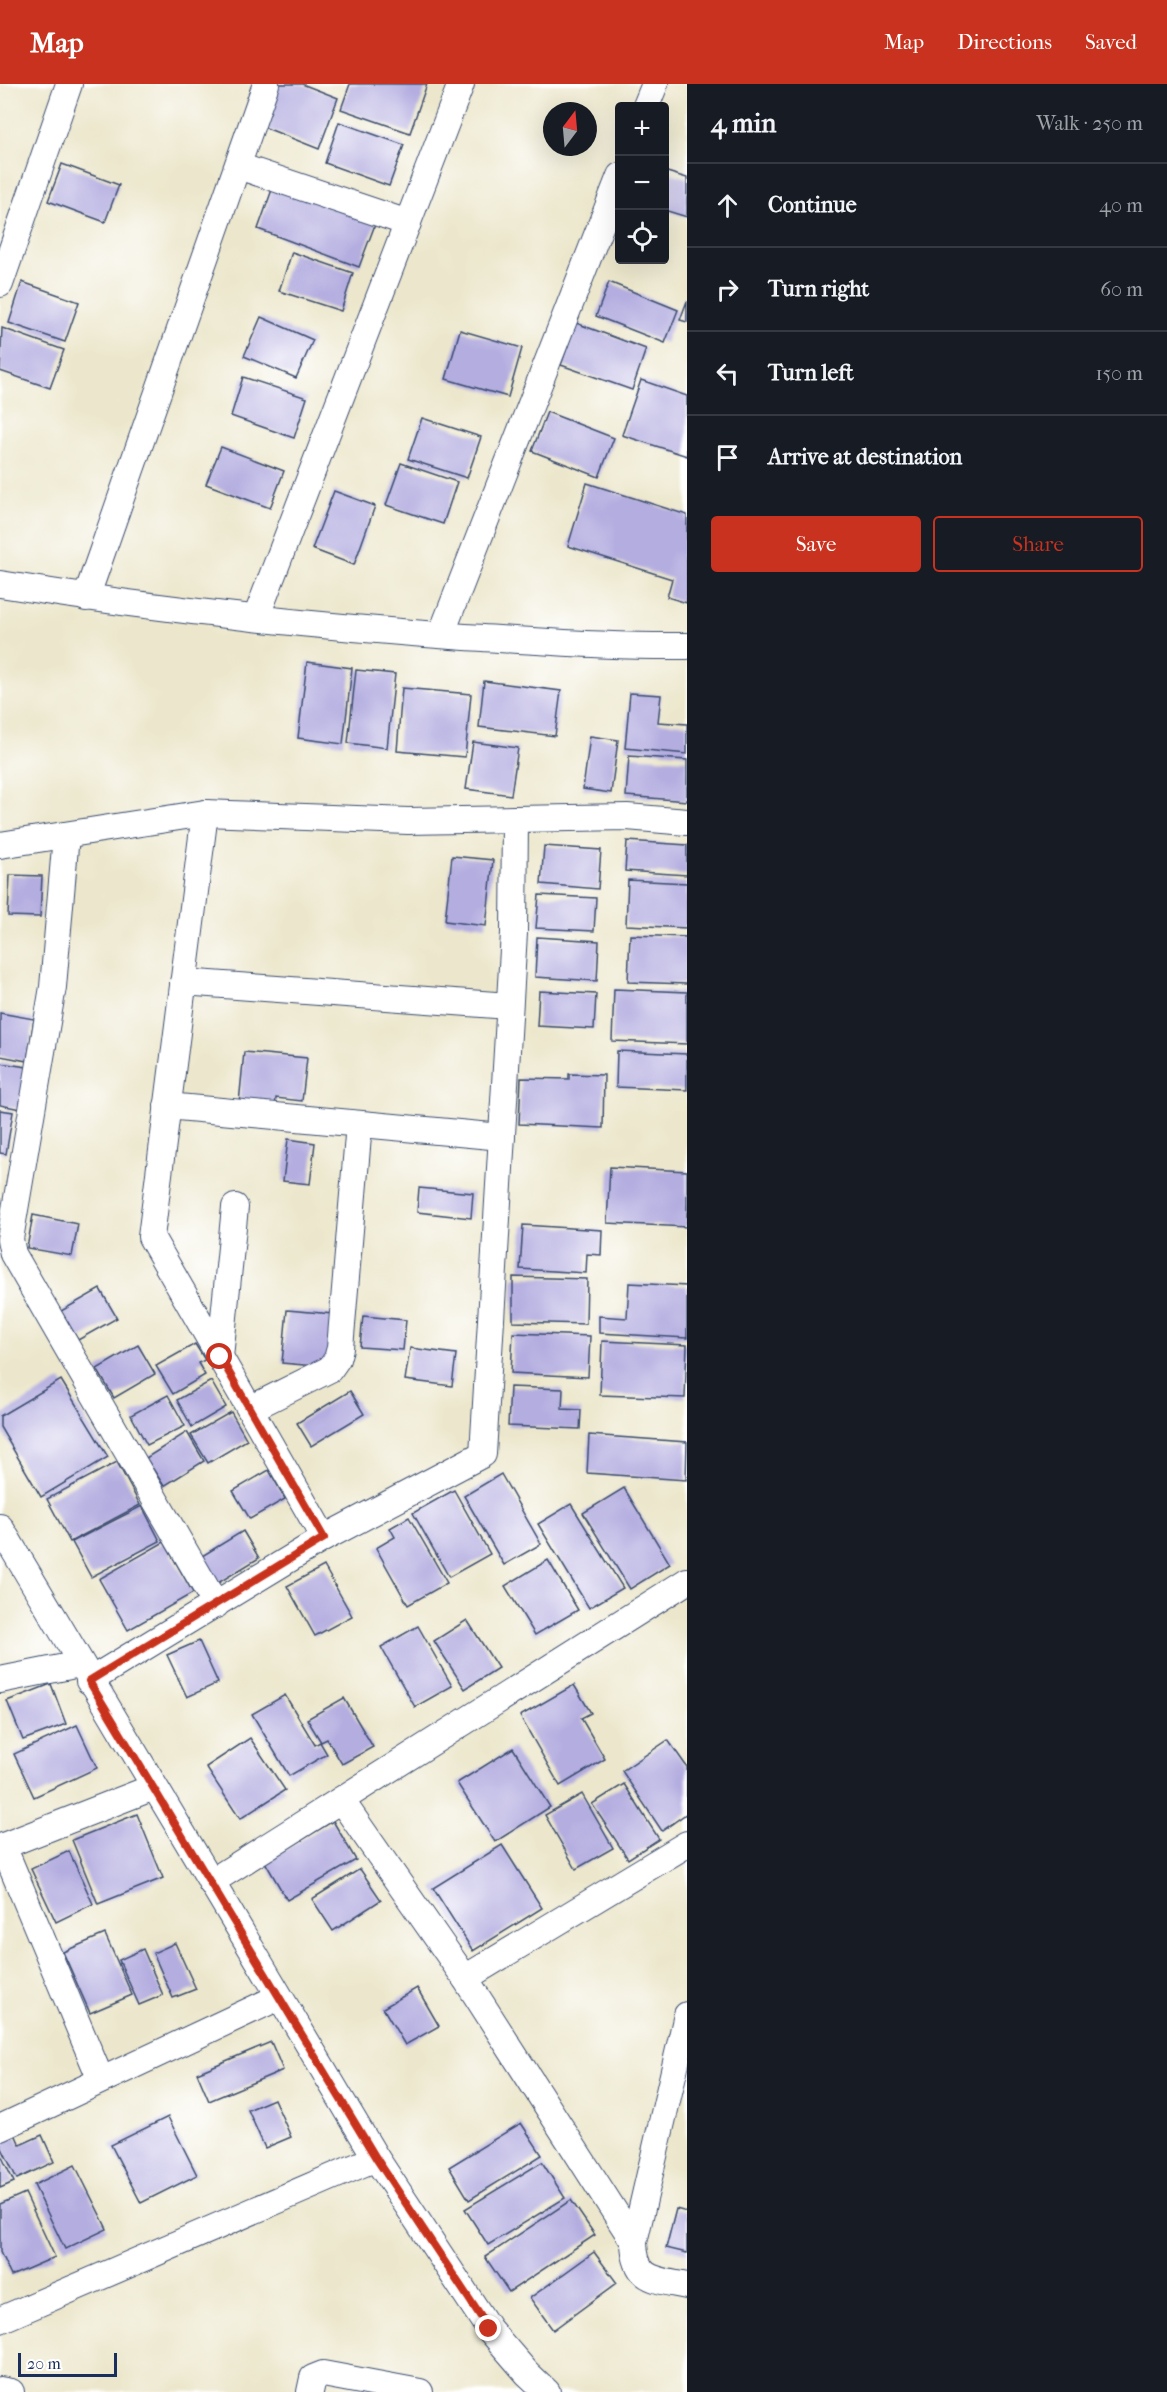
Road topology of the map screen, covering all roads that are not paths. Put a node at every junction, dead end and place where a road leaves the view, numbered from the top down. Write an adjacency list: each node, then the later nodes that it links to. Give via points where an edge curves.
1 (69, 84): 9 (street)
2 (266, 84): 6 (street)
3 (461, 84): 8 (street)
4 (655, 84): 5 (street)
5 (648, 102)
6 (238, 166): 8 (street); 12 (street)
7 (615, 189): 14 (street)
8 (408, 223): 13 (street)
9 (7, 241): 10 (street)
10 (0, 284)
11 (0, 584): 12 (street)
12 (86, 598): 13 (street)
13 (256, 618): 14 (street)
14 (441, 635): 15 (street, via 623,647)
15 (687, 646)
16 (205, 813): 17 (street, via 408,820); 19 (street); 21 (street)
17 (516, 819): 18 (street, via 627,817); 22 (street)
18 (687, 822)
19 (66, 835): 20 (street); 32 (street, via 53,987 10,1239 13,1254)
20 (0, 845)
21 (183, 982): 22 (street); 23 (street)
22 (509, 1006): 25 (street)
23 (167, 1106): 24 (street); 27 (street, via 151,1237)
24 (359, 1124): 25 (street); 28 (street, via 337,1359 330,1369)
25 (502, 1137): 30 (street, via 483,1454)
26 (235, 1207): 27 (street)
27 (220, 1357): 28 (street)
28 (250, 1409): 30 (street)
29 (0, 1527): 33 (street)
30 (324, 1538): 32 (street)
31 (687, 1581): 36 (street)
32 (216, 1605): 33 (street)
33 (85, 1672): 34 (street); 35 (street)
34 (0, 1680)
35 (154, 1787): 38 (street); 39 (street)
36 (341, 1800): 39 (street); 40 (street)
37 (687, 1844): 40 (street)
38 (2, 1846): 43 (street)
39 (211, 1882): 41 (street)
40 (465, 1978): 46 (street)
41 (279, 1997): 43 (street); 45 (street)
42 (687, 2015): 46 (street)
43 (101, 2080): 44 (street)
44 (0, 2128)
45 (376, 2158): 48 (street); 53 (street, via 489,2329)
46 (633, 2242): 47 (street, via 638,2268 647,2278)
47 (687, 2286)
48 (0, 2320)
49 (0, 2390): 50 (street)
50 (11, 2392)
51 (310, 2392): 52 (street, via 313,2378 323,2374)
52 (420, 2392)
53 (547, 2392)

